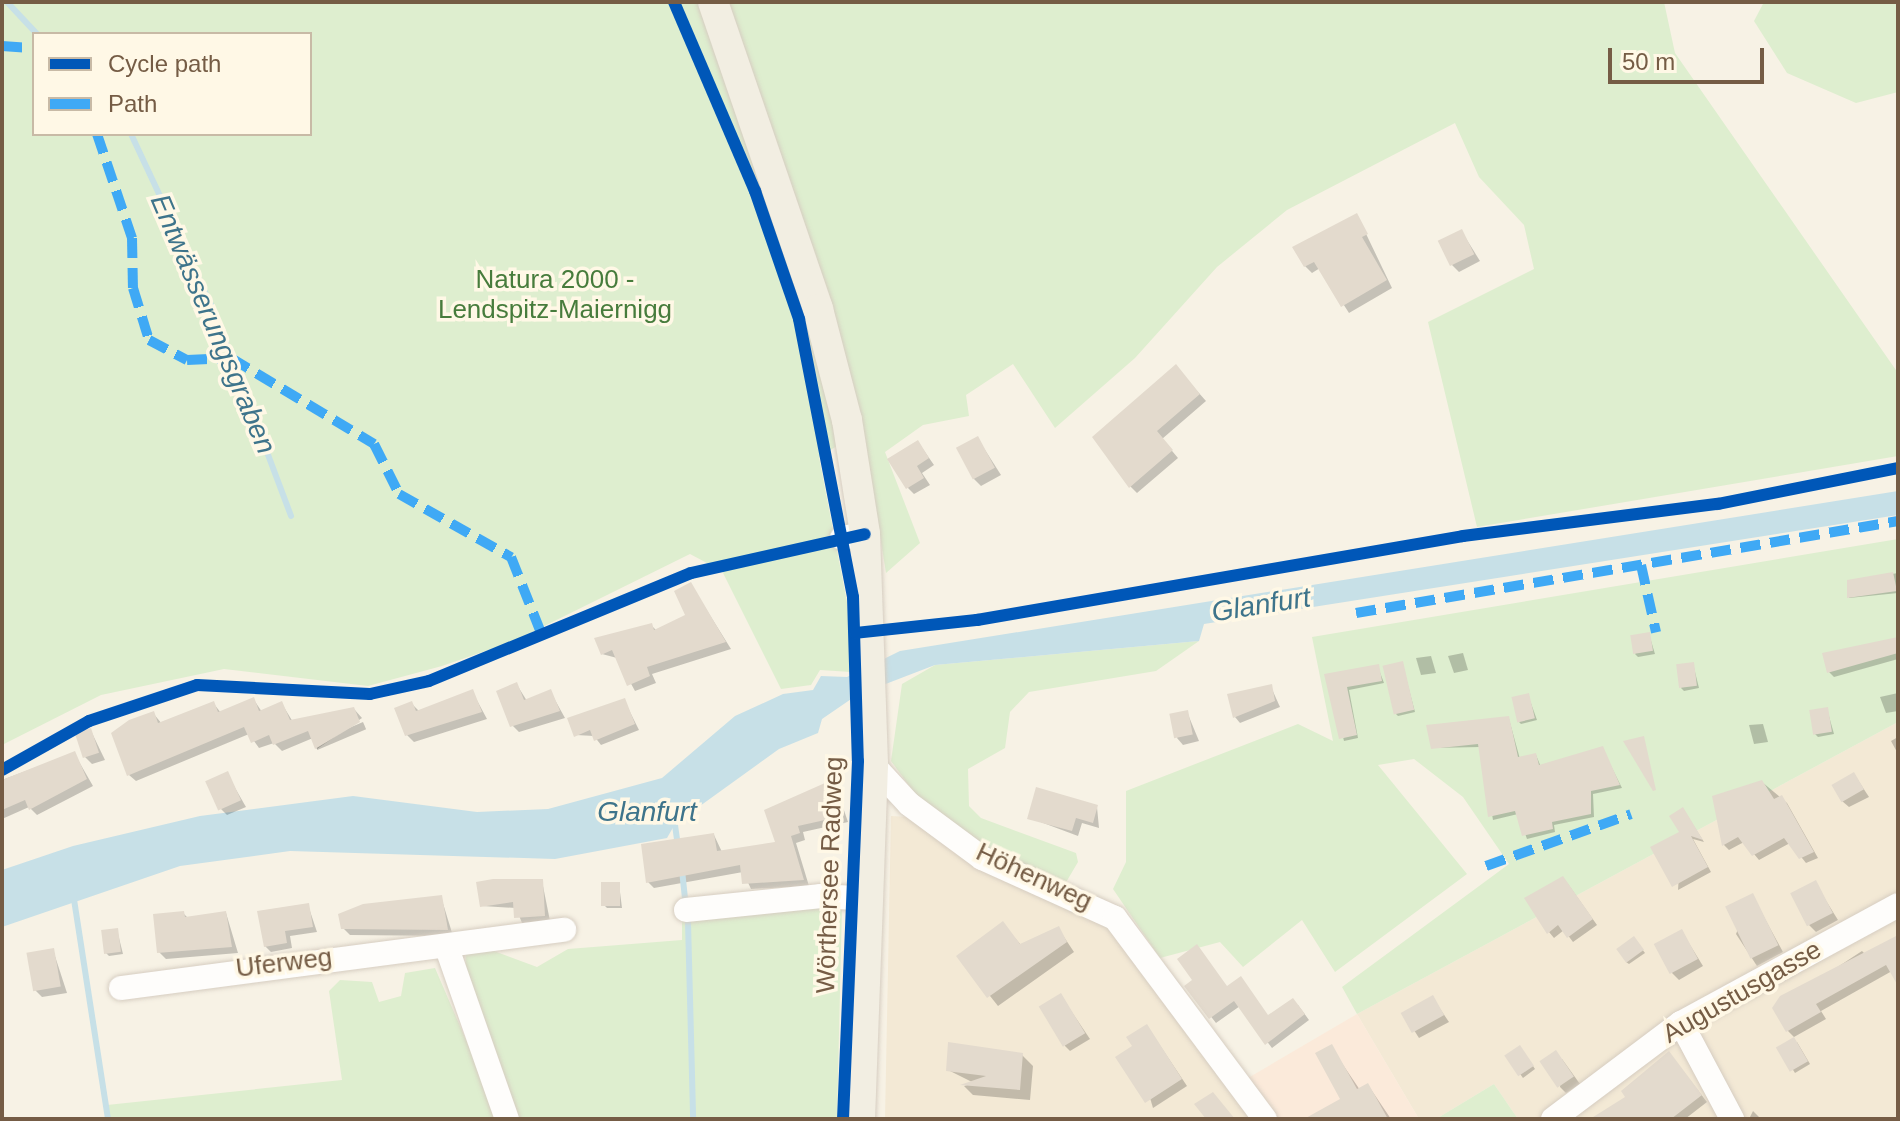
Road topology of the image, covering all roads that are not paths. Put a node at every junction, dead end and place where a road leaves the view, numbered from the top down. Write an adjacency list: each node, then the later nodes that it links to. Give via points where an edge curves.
1 (713, 2): 2 (main road, via 818,309 847,420 853,536 870,647)
2 (873, 765): 3 (main road); 12 (street, Höhenweg, via 909,804 982,858 1115,918)
3 (871, 899): 5 (street, via 821,896); 11 (main road)
4 (1898, 905): 9 (street, Augustusgasse)
5 (686, 910)
6 (564, 930): 7 (street, Uferweg)
7 (447, 948): 8 (street, Uferweg, via 259,965); 10 (street)
8 (121, 988)
9 (1681, 1023): 13 (street, Augustusgasse); 14 (street)
10 (507, 1119)
11 (860, 1119)
12 (1265, 1119)
13 (1553, 1119)
14 (1732, 1119)

